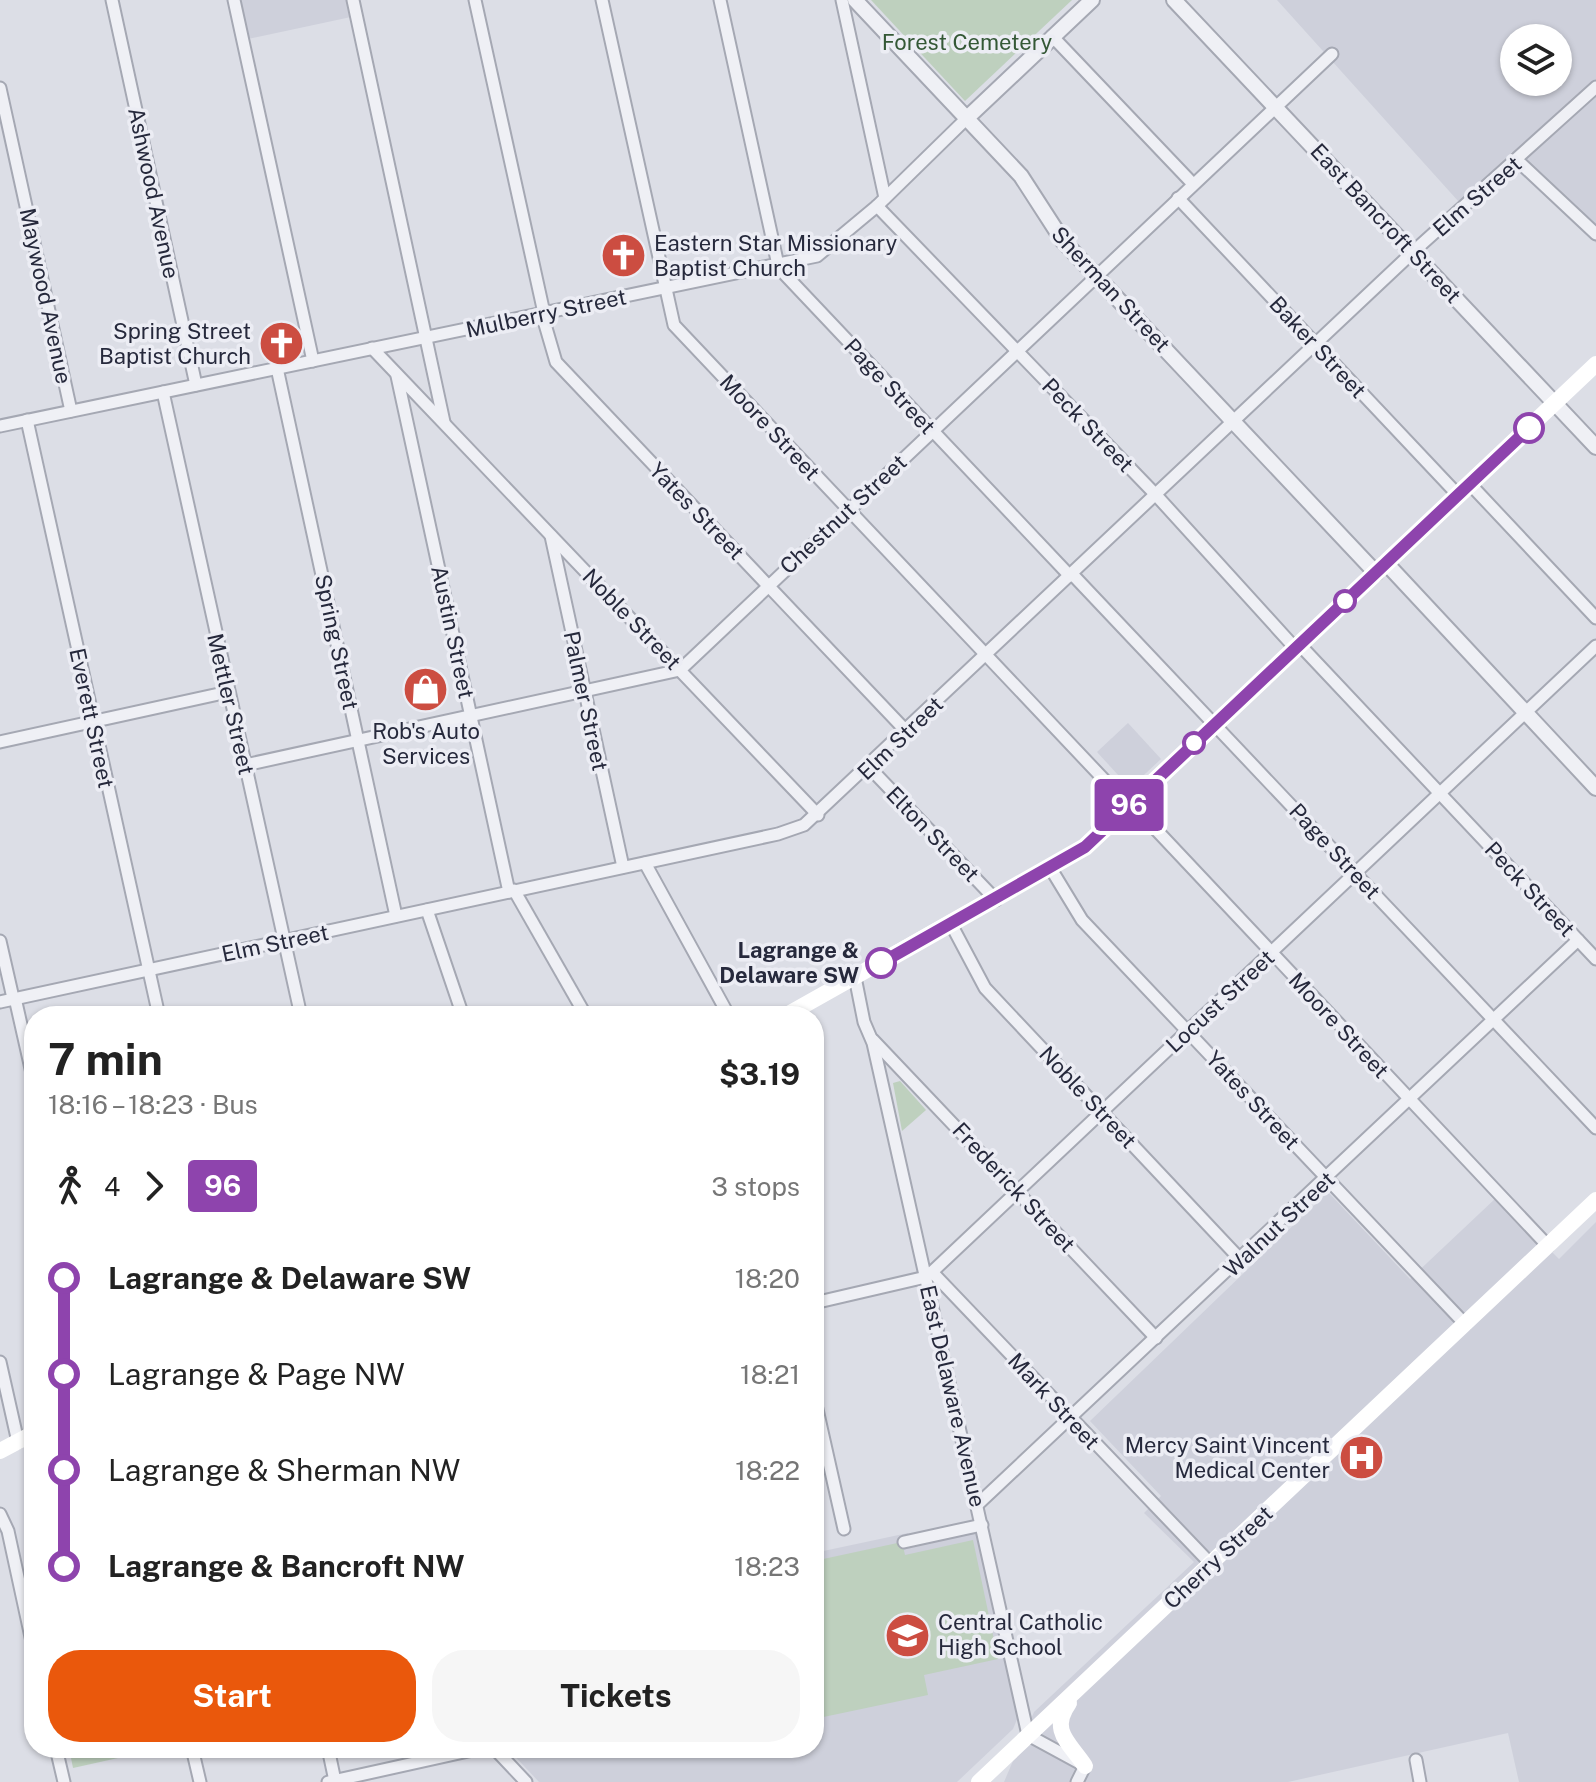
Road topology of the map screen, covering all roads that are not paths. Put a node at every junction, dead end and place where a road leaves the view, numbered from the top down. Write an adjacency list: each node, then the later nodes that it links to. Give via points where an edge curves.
1 (112, 0): 35 (street, Ashwood Avenue)
2 (234, 0): 31 (street)
3 (353, 0): 27 (street)
4 (475, 0): 26 (street, Yates Street)
5 (602, 0): 25 (street, Moore Street)
6 (720, 0): 23 (street)
7 (842, 0): 20 (street)
8 (855, 0): 16 (street, Sherman Street)
9 (1092, 0): 11 (street, Mulberry Street)
10 (1174, 0): 15 (street, East Bancroft Street)
11 (1052, 36): 16 (street, Mulberry Street); 18 (street)
12 (1332, 54): 15 (street, Chestnut Street)
13 (1596, 87): 17 (street, Elm Street)
14 (0, 88): 38 (street, Maywood Avenue)
15 (1275, 107): 18 (street, Chestnut Street); 22 (street, East Bancroft Street)
16 (966, 119): 20 (street, Mulberry Street); 24 (street, Sherman Street, via 1021,176 1054,229)
17 (1517, 160): 21 (street); 22 (street, Elm Street)
18 (1193, 184): 19 (street, Chestnut Street)
19 (1178, 198): 24 (street, Chestnut Street); 28 (street, Baker Street)
20 (881, 202): 23 (street, Mulberry Street, via 824,252); 30 (street, Peck Street)
21 (1596, 234)
22 (1414, 251): 28 (street, Elm Street); 37 (street, East Bancroft Street)
23 (777, 265): 25 (street, Mulberry Street); 43 (street, Page Street)
24 (1095, 276): 30 (street, Chestnut Street); 40 (street, Sherman Street)
25 (665, 288): 26 (street, Mulberry Street); 47 (street, Moore Street, via 674,325)
26 (543, 314): 27 (street, Mulberry Street); 51 (street, Yates Street, via 556,362)
27 (426, 338): 29 (street, Mulberry Street); 41 (street)
28 (1316, 344): 40 (street, Elm Street); 45 (street, Baker Street)
29 (372, 348): 31 (street, Mulberry Street); 34 (street, Noble Street)
30 (1017, 351): 43 (street, Chestnut Street); 46 (street, Peck Street)
31 (313, 361): 33 (street, Mulberry Street)
32 (1596, 364): 37 (main road)
33 (277, 368): 35 (street, Mulberry Street); 64 (street, Spring Street)
34 (396, 373): 41 (street, Noble Street); 60 (street, Austin Street)
35 (196, 385): 36 (street, Mulberry Street)
36 (163, 392): 38 (street, Mulberry Street); 58 (street, Mettler Street)
37 (1555, 404): 44 (street, East Bancroft Street); 45 (main road)
38 (71, 411): 39 (street, Mulberry Street)
39 (27, 420): 42 (street, Mulberry Street); 61 (street, Everett Street)
40 (1234, 420): 46 (street, Elm Street); 49 (street, Sherman Street)
41 (445, 424): 48 (street, Noble Street)
42 (0, 426)
43 (932, 430): 47 (street, Chestnut Street); 50 (street, Page Street)
44 (1596, 447)
45 (1464, 490): 49 (main road); 52 (street, Baker Street)
46 (1156, 495): 50 (street, Elm Street); 53 (street, Peck Street)
47 (848, 509): 51 (street, Chestnut Street); 55 (street, Moore Street)
48 (551, 534): 56 (street, Noble Street); 57 (street, Palmer Street)
49 (1381, 568): 53 (main road); 59 (street, Sherman Street)
50 (1072, 576): 55 (street, Elm Street); 62 (street, Page Street)
51 (767, 586): 56 (street, Chestnut Street); 63 (street, Yates Street)
52 (1596, 618)
53 (1297, 646): 62 (main road); 69 (street, Peck Street)
54 (1596, 646): 59 (street, Locust Street)
55 (987, 656): 63 (street, Elm Street); 70 (street, Moore Street)
56 (680, 670): 57 (street); 71 (street, Noble Street)
57 (585, 691): 60 (street); 73 (street, Palmer Street)
58 (228, 692): 61 (street); 66 (street, Mettler Street)
59 (1524, 713): 68 (street, Sherman Street); 69 (street, Locust Street)
60 (471, 716): 64 (street); 76 (street, Austin Street)
61 (93, 722): 65 (street); 86 (street, Everett Street)
62 (1215, 724): 70 (main road); 75 (street, Page Street)
63 (907, 732): 67 (street, Elm Street)
64 (358, 741): 66 (street); 79 (street, Spring Street)
65 (0, 742)
66 (245, 765): 81 (street, Mettler Street)
67 (869, 767): 71 (street, Elm Street); 77 (street, Elton Street)
68 (1596, 788)
69 (1439, 794): 75 (street, Locust Street); 82 (street, Peck Street)
70 (1130, 804): 74 (main road, via 1085,847); 84 (street, Moore Street)
71 (818, 815): 72 (street, Elm Street, via 778,834)
72 (645, 863): 73 (street, Elm Street); 94 (street)
73 (623, 867): 76 (street, Elm Street)
74 (1051, 869): 77 (main road); 97 (street, Yates Street, via 1082,920)
75 (1355, 873): 84 (street, Locust Street); 96 (street, Page Street)
76 (512, 891): 78 (street, Elm Street); 93 (street, Austin Street)
77 (996, 900): 80 (main road)
78 (427, 910): 79 (street, Elm Street); 92 (street)
79 (396, 916): 81 (street, Elm Street)
80 (951, 924): 87 (main road); 101 (street, Noble Street, via 985,988)
81 (286, 940): 86 (street, Elm Street); 91 (street, Mettler Street)
82 (1578, 940): 85 (street, Peck Street); 96 (street, Walnut Street)
83 (0, 941): 88 (street)
84 (1271, 953): 97 (street, Locust Street); 100 (street, Moore Street)
85 (1596, 959)
86 (149, 970): 88 (street, Elm Street); 90 (street, Everett Street)
87 (855, 977): 95 (main road); 98 (street, East Delaware Avenue)
88 (14, 998): 89 (street, Elm Street); 99 (street)
89 (0, 1002)
90 (157, 1006)
91 (299, 1006)
92 (460, 1006)
93 (580, 1006)
94 (724, 1006)
95 (803, 1006)
96 (1494, 1020): 100 (street, Walnut Street); 102 (street, Page Street)
97 (1188, 1031): 101 (street, Locust Street); 103 (street, Yates Street)
98 (871, 1037): 104 (street, Frederick Street); 108 (street, East Delaware Avenue)
99 (24, 1040)
100 (1410, 1100): 103 (street, Walnut Street); 106 (street, Moore Street)
101 (1102, 1112): 104 (street, Locust Street); 107 (street, Noble Street)
102 (1596, 1128)
103 (1328, 1178): 107 (street, Walnut Street); 110 (street, Yates Street)
104 (1018, 1192): 108 (street, Locust Street); 111 (street, Frederick Street)
105 (1596, 1200): 106 (main road, Cherry Street)
106 (1548, 1246): 110 (main road, Cherry Street)
107 (1240, 1259): 111 (street, Walnut Street)
108 (929, 1274): 109 (street, Locust Street); 113 (street, Mark Street); 118 (street, East Delaware Avenue)
109 (824, 1300)
110 (1465, 1324): 123 (main road, Cherry Street)
111 (1156, 1338): 113 (street, Walnut Street)
112 (0, 1362): 116 (street)
113 (1070, 1419): 118 (street, Walnut Street); 123 (street, Mark Street)
114 (24, 1439): 116 (main road)
115 (824, 1440): 121 (street)
116 (18, 1442): 117 (main road)
117 (0, 1451)
118 (977, 1505): 120 (street, East Delaware Avenue)
119 (0, 1514): 124 (street)
120 (982, 1525): 122 (street); 126 (street, East Delaware Avenue)
121 (844, 1529)
122 (904, 1542)
123 (1210, 1563): 125 (main road, Cherry Street)
124 (24, 1605)
125 (1083, 1683): 126 (main road, Cherry Street); 133 (main road, via 1059,1724 1064,1740)
126 (1028, 1735): 133 (street); 138 (main road, Cherry Street)
127 (58, 1758): 135 (street)
128 (194, 1758): 136 (street)
129 (329, 1758): 134 (street)
130 (431, 1758): 134 (street)
131 (503, 1758): 137 (street)
132 (1416, 1760): 140 (street)
133 (1085, 1766): 139 (street)
134 (332, 1781)
135 (64, 1782)
136 (200, 1782)
137 (526, 1782)
138 (979, 1782)
139 (1077, 1782)
140 (1420, 1782)

